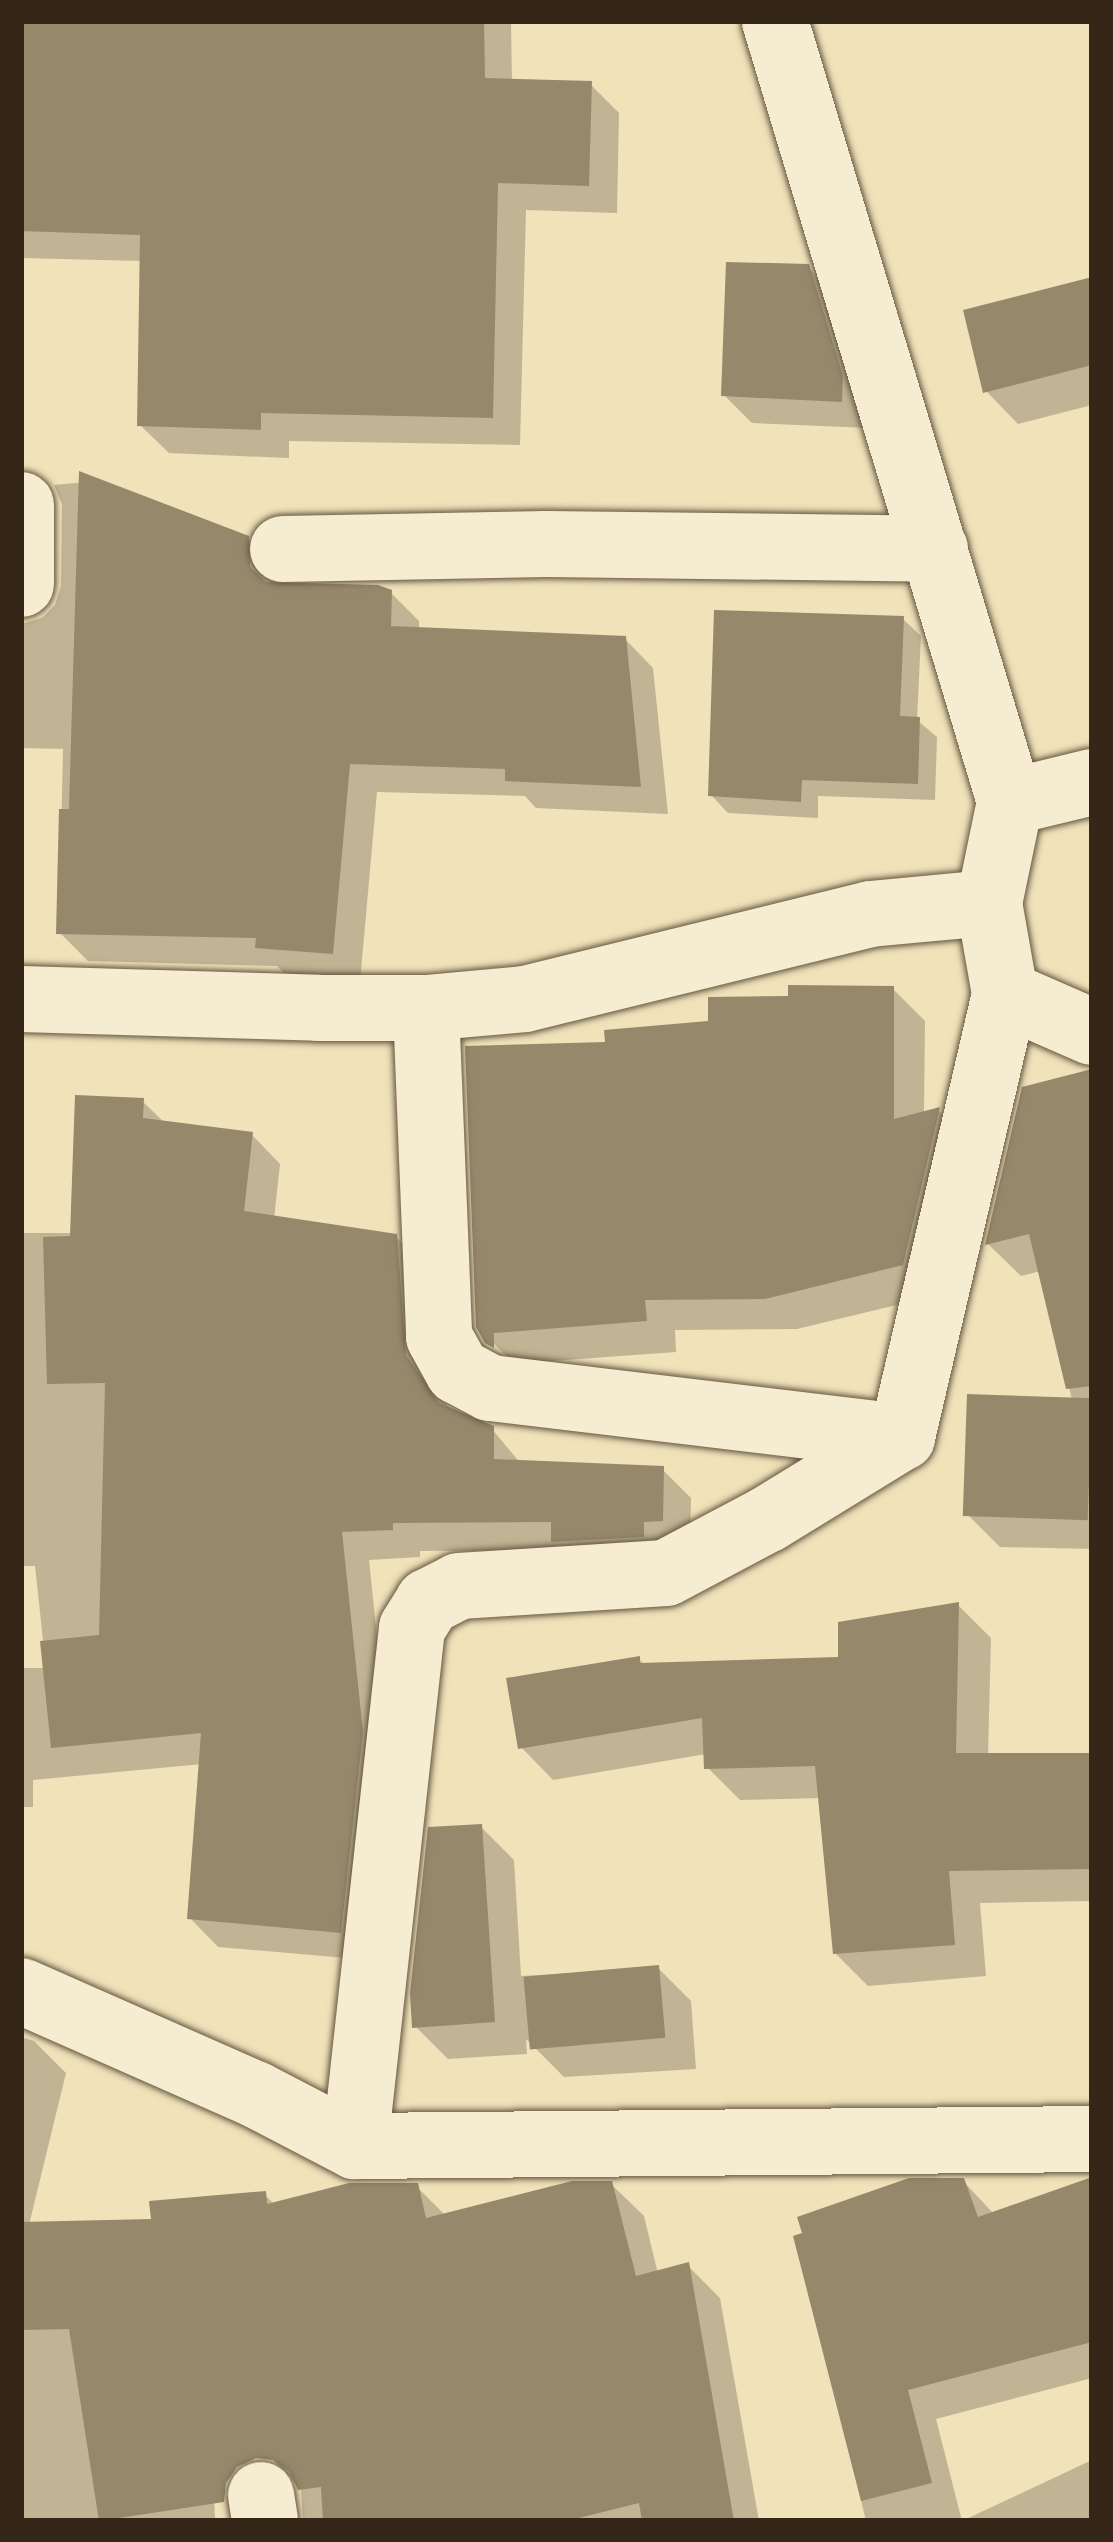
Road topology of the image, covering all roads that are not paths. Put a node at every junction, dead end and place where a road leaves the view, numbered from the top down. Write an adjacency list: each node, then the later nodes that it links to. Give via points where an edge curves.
1 (775, 21): 4 (street)
2 (21, 505): 5 (street)
3 (283, 549): 4 (street)
4 (934, 549): 7 (street)
5 (21, 584)
6 (1092, 782): 7 (street)
7 (1010, 802): 8 (street)
8 (988, 903): 9 (street); 11 (street, via 870,914 525,999)
9 (1004, 994): 12 (street); 13 (street)
10 (21, 999): 11 (street)
11 (426, 1008): 13 (street, via 440,1337 458,1371 490,1388)
12 (1092, 1031)
13 (902, 1437): 16 (street, via 666,1573 459,1586 428,1602 412,1628)
14 (21, 1991): 16 (street)
15 (1092, 2139): 16 (street)
16 (355, 2146)

